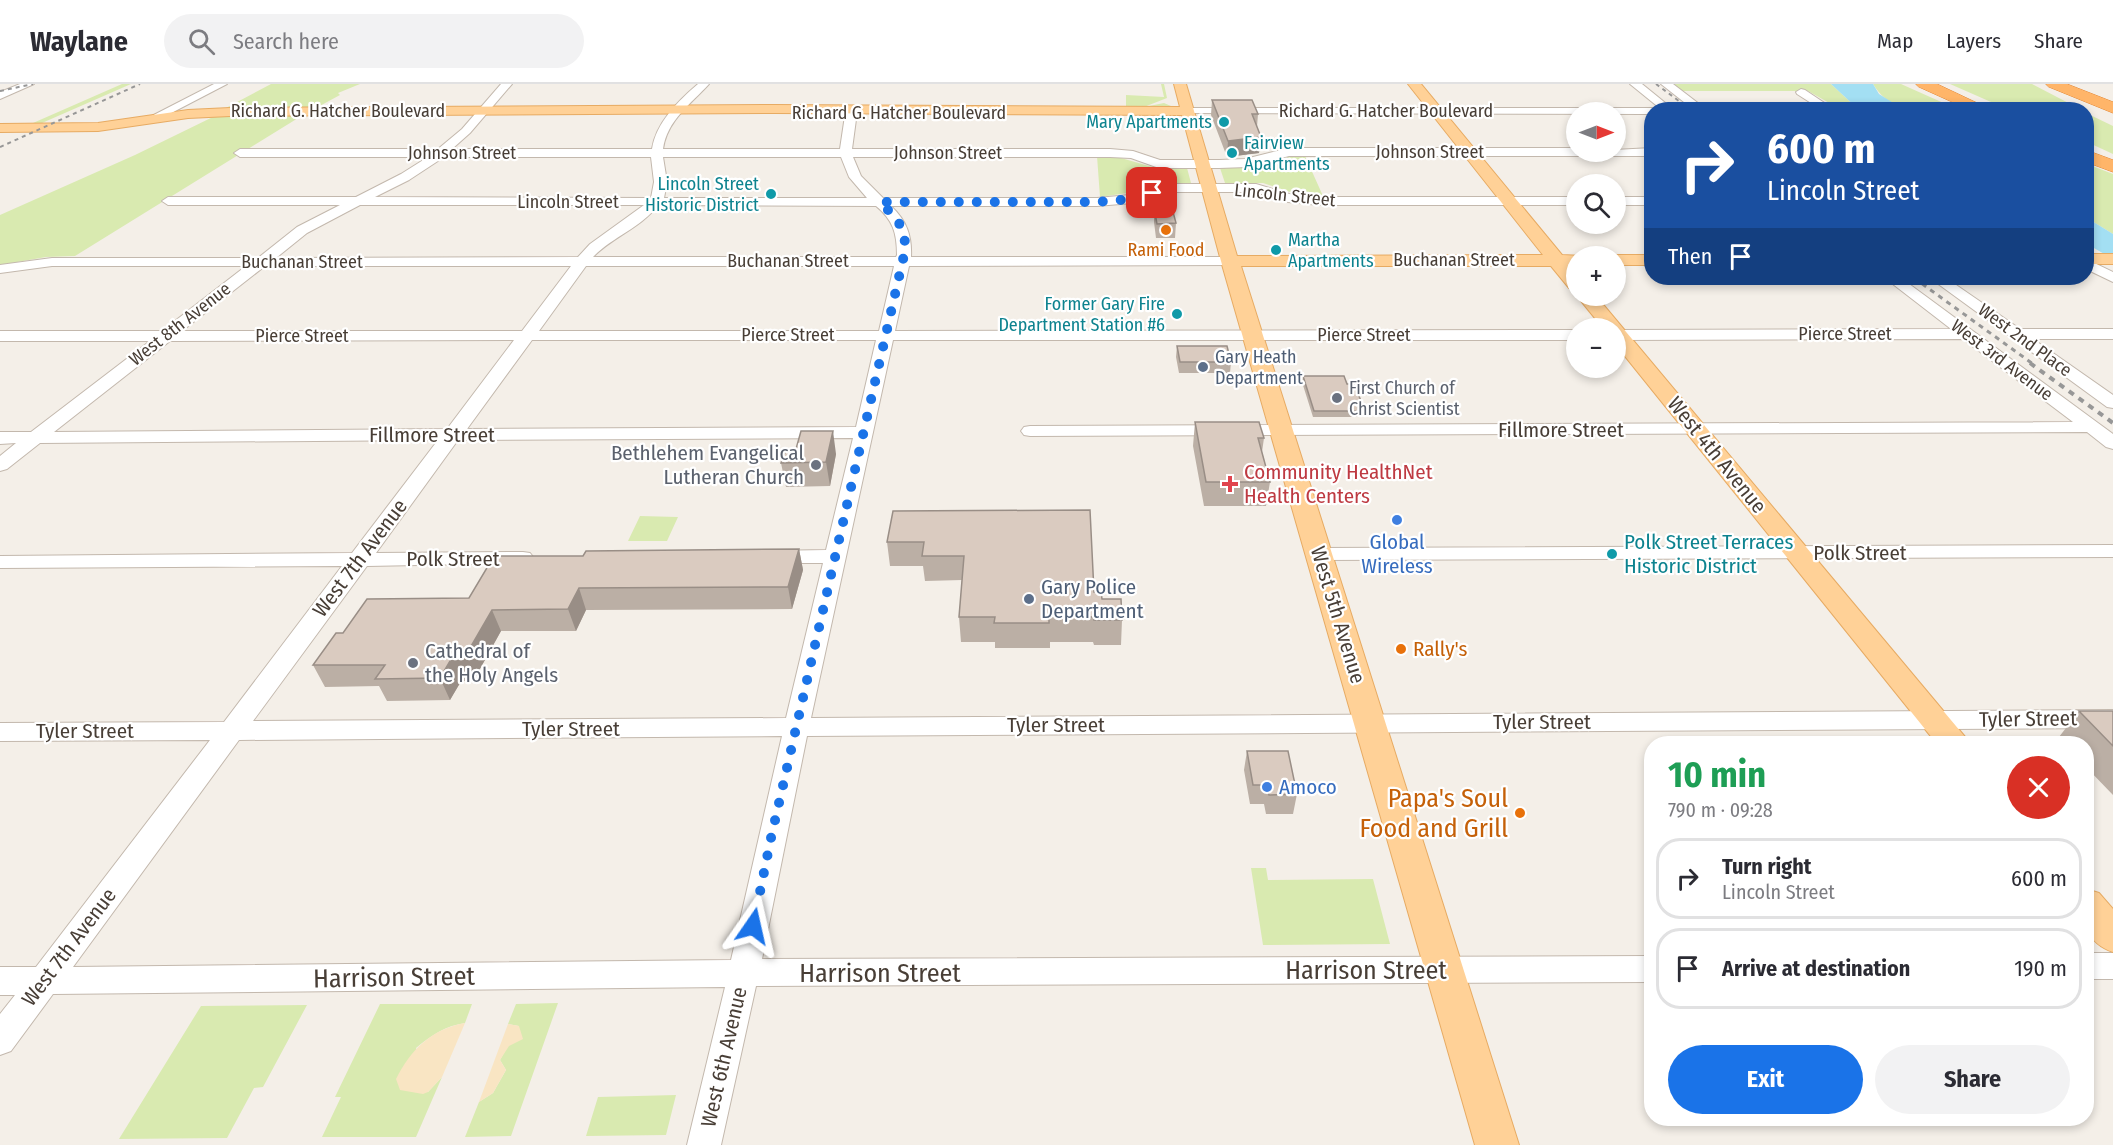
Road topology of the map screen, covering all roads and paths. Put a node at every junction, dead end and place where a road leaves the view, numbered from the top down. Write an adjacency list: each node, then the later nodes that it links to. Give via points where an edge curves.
1 (29, 84): 15 (street)
2 (222, 84): 29 (street)
3 (507, 84): 23 (street, West 8th Avenue)
4 (704, 84): 24 (street)
5 (1180, 84): 26 (main road, West 5th Avenue)
6 (1414, 84): 27 (main road)
7 (1635, 84): 17 (street)
8 (1666, 84): 18 (street)
9 (1924, 84): 20 (highway)
10 (1939, 84): 21 (highway)
11 (2054, 84): 22 (highway)
12 (2063, 84): 22 (highway)
13 (2082, 84): 16 (highway)
14 (1801, 92): 19 (street)
15 (0, 96)
16 (2113, 98)
17 (1659, 102)
18 (1691, 102)
19 (1817, 102)
20 (1966, 102)
21 (1979, 102)
22 (2113, 108)
23 (484, 111): 24 (main road, Richard G. Hatcher Boulevard); 29 (main road, Richard G. Hatcher Boulevard, via 222,112); 35 (street, West 8th Avenue)
24 (677, 111): 25 (main road, Richard G. Hatcher Boulevard); 36 (street)
25 (852, 111): 26 (main road, Richard G. Hatcher Boulevard); 37 (street, West 6th Avenue)
26 (1188, 111): 27 (street, Richard G. Hatcher Boulevard); 40 (main road, West 5th Avenue)
27 (1435, 111): 28 (street, Richard G. Hatcher Boulevard); 31 (main road)
28 (1644, 111)
29 (150, 120): 30 (main road, Richard G. Hatcher Boulevard, via 98,127)
30 (0, 128)
31 (1468, 152): 32 (street, Johnson Street); 40 (street, Johnson Street, via 1288,152 1245,164); 44 (main road)
32 (1644, 152)
33 (2094, 152): 39 (highway)
34 (240, 153): 35 (street, Johnson Street)
35 (441, 153): 36 (street, Johnson Street); 43 (street, West 8th Avenue)
36 (657, 153): 37 (street, Johnson Street); 48 (street, via 661,190)
37 (847, 153): 40 (street, Johnson Street, via 1110,153 1156,163); 49 (street, West 6th Avenue, via 855,176)
38 (2094, 157): 39 (highway)
39 (2112, 161)
40 (1203, 164): 41 (main road, West 5th Avenue)
41 (1210, 188): 44 (street, Lincoln Street, via 1256,188 1288,198 1320,201); 49 (street, Lincoln Street, via 1163,188 1132,199 1097,202); 57 (main road, West 5th Avenue)
42 (168, 201): 43 (street, Lincoln Street)
43 (357, 201): 48 (street, Lincoln Street); 55 (street, West 8th Avenue, via 302,230)
44 (1509, 201): 45 (street, Lincoln Street); 51 (main road)
45 (1566, 201)
46 (1626, 201): 47 (street)
47 (1644, 201)
48 (655, 202): 49 (street, Lincoln Street); 59 (street, West 7th Avenue, via 600,241)
49 (880, 202): 56 (street, West 6th Avenue, via 904,230)
50 (2113, 259): 58 (main road)
51 (1557, 260): 52 (main road, Buchanan Street); 57 (main road, Buchanan Street); 62 (main road)
52 (1566, 260)
53 (1626, 260): 54 (main road)
54 (1644, 260)
55 (260, 261): 59 (street, Buchanan Street); 61 (street, Buchanan Street, via 52,262); 77 (street, West 8th Avenue)
56 (903, 261): 57 (street, Buchanan Street); 59 (street, Buchanan Street); 74 (street, West 6th Avenue)
57 (1230, 261): 75 (main road, West 5th Avenue)
58 (2094, 261)
59 (582, 262): 73 (street, West 7th Avenue)
60 (2094, 265): 63 (street)
61 (0, 268)
62 (1566, 271)
63 (2113, 278)
64 (1901, 285): 70 (street, West 3rd Avenue)
65 (1947, 285): 71 (street, West 2nd Place)
66 (1594, 306): 67 (main road, West 4th Avenue)
67 (1604, 318)
68 (1626, 332): 70 (street, Pierce Street)
69 (1566, 334): 75 (street, Pierce Street)
70 (1967, 334): 80 (street, West 3rd Avenue)
71 (2017, 334): 72 (street); 79 (street, West 2nd Place)
72 (2113, 334)
73 (527, 335): 74 (street, Pierce Street); 77 (street, Pierce Street); 85 (street, West 7th Avenue)
74 (886, 335): 75 (street, Pierce Street); 84 (street, West 6th Avenue)
75 (1253, 335): 82 (main road, West 5th Avenue)
76 (0, 336): 77 (street, Pierce Street)
77 (164, 336): 86 (street, West 8th Avenue)
78 (1626, 345): 81 (main road, West 4th Avenue)
79 (2113, 403)
80 (2092, 427): 81 (street, Fillmore Street); 88 (street, West 3rd Avenue)
81 (1696, 429): 82 (street, Fillmore Street); 91 (main road, West 4th Avenue)
82 (1282, 430): 83 (street, Fillmore Street); 92 (main road, West 5th Avenue)
83 (1030, 431)
84 (863, 432): 85 (street, Fillmore Street); 93 (street, West 6th Avenue)
85 (452, 435): 86 (street, Fillmore Street); 96 (street, West 7th Avenue)
86 (35, 437): 87 (street, Fillmore Street); 89 (street, West 8th Avenue)
87 (0, 438)
88 (2113, 443)
89 (0, 465)
90 (2113, 550): 91 (street, Polk Street)
91 (1798, 553): 92 (street, Polk Street); 99 (main road, West 4th Avenue)
92 (1319, 554): 100 (main road, West 5th Avenue)
93 (835, 556): 94 (street); 101 (street, West 6th Avenue)
94 (752, 557)
95 (543, 558): 96 (street, Polk Street)
96 (359, 560): 97 (street, Polk Street); 102 (street, West 7th Avenue)
97 (0, 562)
98 (2113, 718): 99 (street, Tyler Street)
99 (1935, 720): 100 (street, Tyler Street); 104 (main road, West 4th Avenue)
100 (1370, 723): 101 (street, Tyler Street); 110 (main road, West 5th Avenue)
101 (796, 727): 102 (street, Tyler Street); 111 (street, West 6th Avenue)
102 (231, 730): 103 (street, Tyler Street); 112 (street, West 7th Avenue)
103 (0, 732)
104 (1948, 736)
105 (2094, 913): 106 (main road)
106 (2113, 936)
107 (2094, 966): 108 (street)
108 (2113, 966)
109 (1644, 969): 110 (street, Harrison Street)
110 (1444, 970): 111 (street, Harrison Street); 116 (main road, West 5th Avenue)
111 (743, 973): 112 (street, Harrison Street); 115 (street, West 6th Avenue)
112 (44, 980): 113 (street, Harrison Street); 114 (street, West 7th Avenue)
113 (0, 981)
114 (0, 1040)
115 (704, 1145)
116 (1497, 1145)

